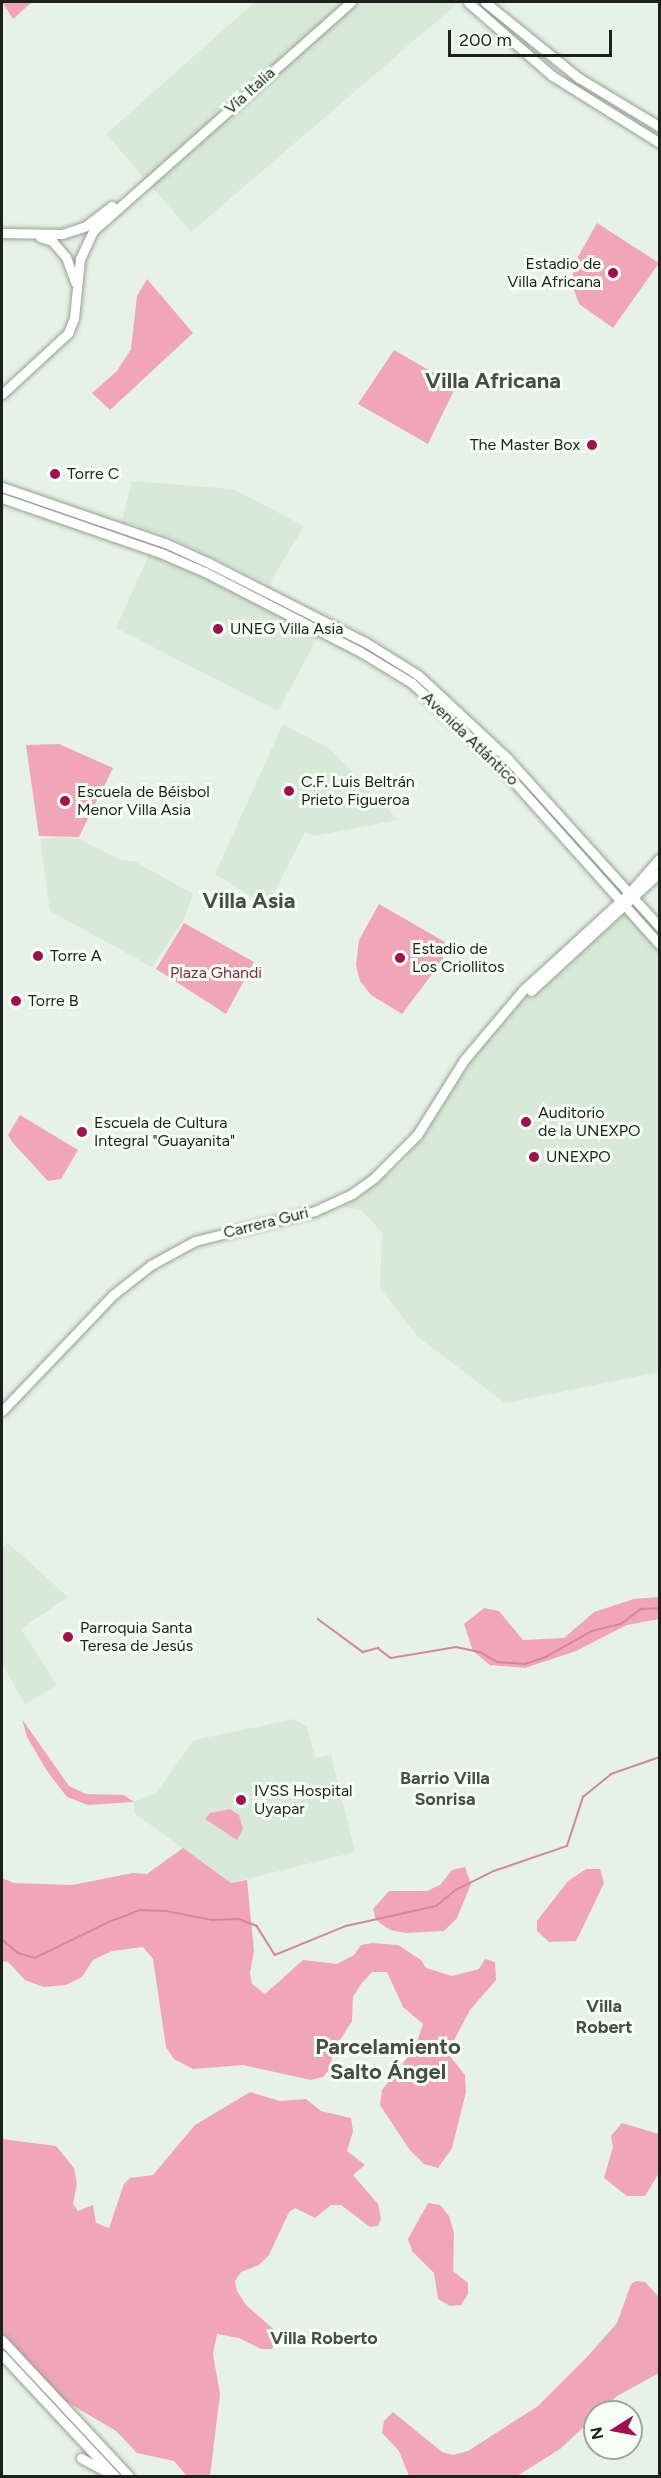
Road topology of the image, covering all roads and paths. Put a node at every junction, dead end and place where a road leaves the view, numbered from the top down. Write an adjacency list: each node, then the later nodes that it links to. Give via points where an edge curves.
1 (351, 2): 6 (street, Vía Italia)
2 (468, 2): 5 (street, via 552,75)
3 (485, 2): 4 (street, via 579,78)
4 (660, 127)
5 (660, 143)
6 (148, 180): 8 (street, via 84,227 62,234); 9 (street, via 85,242)
7 (2, 233): 8 (street)
8 (34, 235): 9 (street, via 52,241 66,257)
9 (76, 293): 10 (street, via 68,333)
10 (2, 394)
11 (2, 487): 15 (street, Avenida Atlántico, via 192,555 364,642 418,675 508,759)
12 (2, 498): 16 (street, Avenida Atlántico, via 194,567 359,651 412,683 500,766)
13 (660, 858): 15 (street)
14 (660, 872): 15 (street)
15 (632, 896): 16 (street, Carrera Guri); 17 (street, Avenida Atlántico)
16 (624, 903): 18 (street, Avenida Atlántico); 19 (street, Carrera Guri, via 506,1011 464,1060 417,1135 375,1177 352,1194 315,1211 195,1241 151,1265 114,1294)
17 (660, 927)
18 (660, 945)
19 (2, 1411)
20 (2, 2340): 24 (street)
21 (2, 2355): 23 (street)
22 (81, 2458): 23 (street)
23 (115, 2476)
24 (129, 2476)

